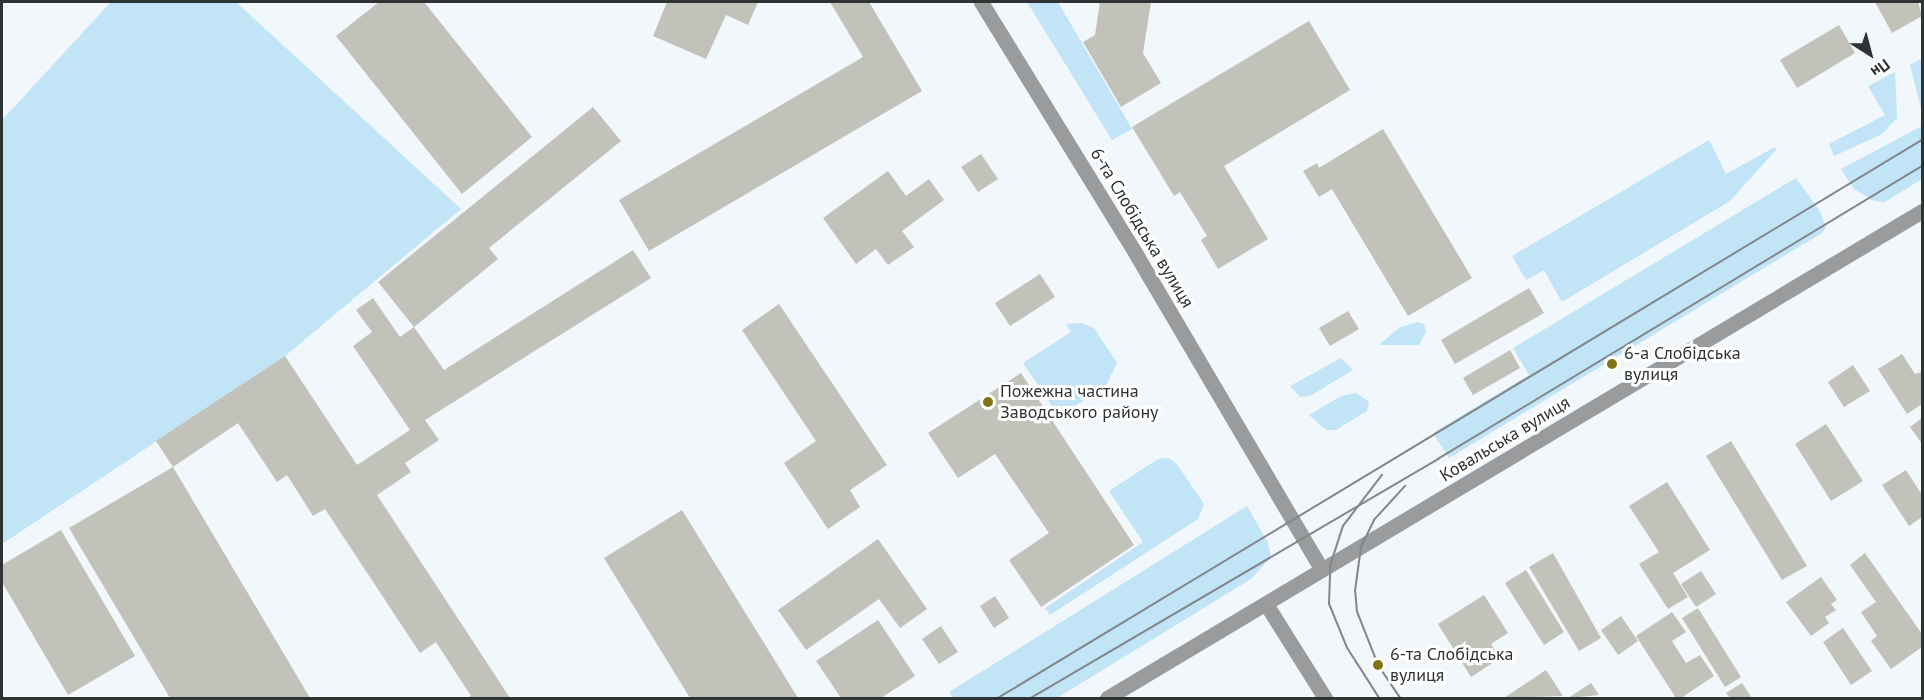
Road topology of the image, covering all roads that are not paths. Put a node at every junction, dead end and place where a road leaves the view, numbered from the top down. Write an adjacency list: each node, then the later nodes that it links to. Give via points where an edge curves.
1 (981, 2): 3 (street, 6-та Слобідська вулиця, via 1137,256)
2 (1923, 211): 3 (street, Ковальська вулиця)
3 (1322, 570): 4 (street, Ковальська вулиця)
4 (1266, 604): 5 (street, Ковальська вулиця); 6 (street)
5 (1107, 699)
6 (1325, 699)

